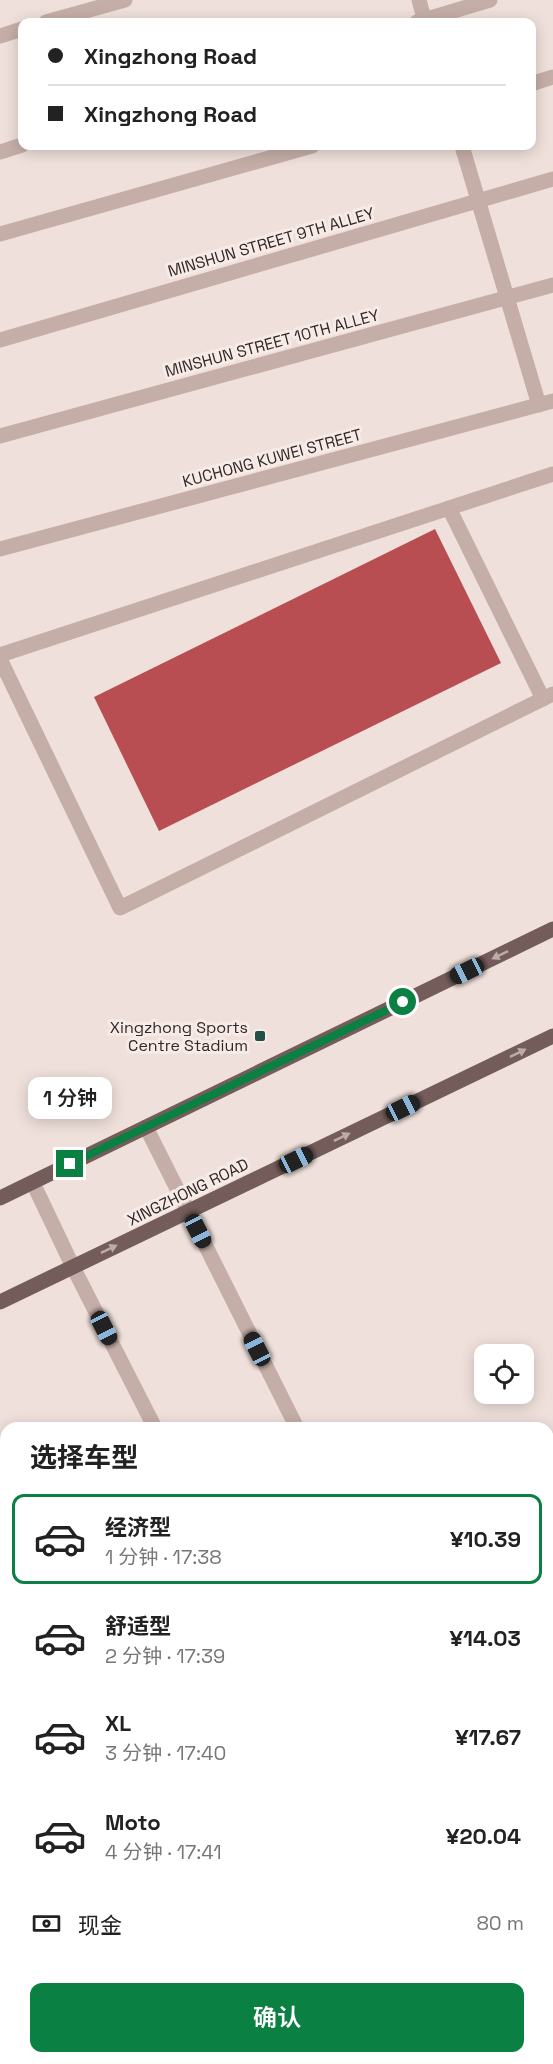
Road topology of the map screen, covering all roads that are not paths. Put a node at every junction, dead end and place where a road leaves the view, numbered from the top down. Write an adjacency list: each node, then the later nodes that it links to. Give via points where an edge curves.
1 (125, 0): 4 (street)
2 (419, 0): 6 (street)
3 (490, 0): 7 (street)
4 (95, 4): 5 (street)
5 (57, 18)
6 (421, 18)
7 (434, 18)
8 (18, 30): 9 (street)
9 (0, 36)
10 (553, 77): 11 (street)
11 (536, 82)
12 (18, 146): 15 (street)
13 (298, 150): 18 (street)
14 (463, 150): 17 (street)
15 (0, 152)
16 (553, 179): 17 (street, MINSHUN STREET 9TH ALLEY)
17 (478, 201): 20 (street); 21 (street, MINSHUN STREET 9TH ALLEY)
18 (0, 234)
19 (553, 285): 20 (street, MINSHUN STREET 10TH ALLEY)
20 (507, 297): 22 (street); 23 (street, MINSHUN STREET 10TH ALLEY)
21 (0, 339)
22 (546, 403): 26 (street, KUCHONG KUWEI STREET)
23 (0, 436)
24 (553, 474): 25 (street)
25 (449, 508): 27 (street); 28 (street)
26 (0, 549)
27 (0, 657): 28 (street, via 120,908)
28 (548, 696)
29 (553, 929): 31 (main road, one-way to 31)
30 (553, 1036): 34 (main road, XINGZHONG ROAD, one-way to 30)
31 (146, 1127): 32 (main road); 34 (street)
32 (33, 1183): 33 (main road); 35 (street)
33 (0, 1198)
34 (188, 1211): 35 (main road, XINGZHONG ROAD, one-way to 34); 38 (street)
35 (73, 1267): 36 (main road, XINGZHONG ROAD); 37 (street)
36 (0, 1302)
37 (152, 1422)
38 (294, 1422)

